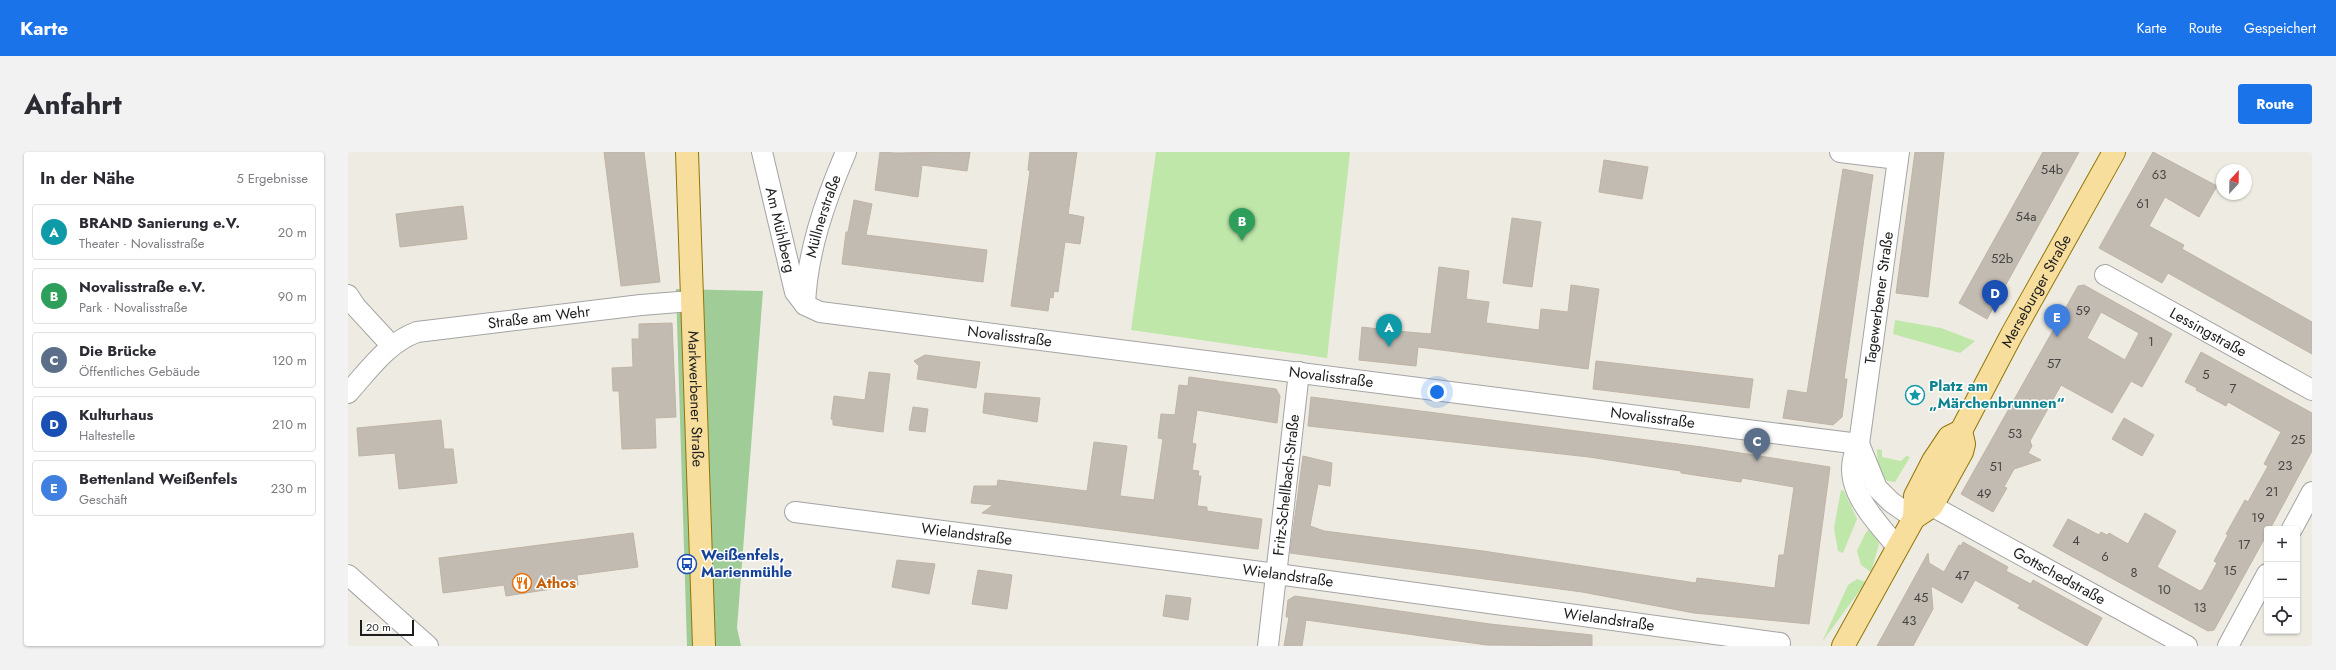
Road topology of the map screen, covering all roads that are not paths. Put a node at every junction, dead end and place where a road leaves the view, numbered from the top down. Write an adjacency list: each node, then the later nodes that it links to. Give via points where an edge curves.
1 (687, 152): 9 (main road, Markwerbener Straße)
2 (762, 152): 10 (street, Am Mühlberg, via 795,292)
3 (846, 152): 10 (street, Müllnerstraße, via 820,221 806,278)
4 (1840, 152): 6 (street)
5 (2114, 152): 15 (main road, Merseburger Straße)
6 (1898, 156): 16 (street, Tagewerbener Straße)
7 (2105, 275): 13 (street, Lessingstraße)
8 (348, 295): 11 (street)
9 (692, 302): 11 (street, Straße am Wehr, via 648,304 417,332 402,337); 28 (main road, Markwerbener Straße)
10 (805, 305): 12 (street, Novalisstraße, via 820,312)
11 (391, 345): 14 (street, Straße am Wehr)
12 (1299, 372): 16 (street, Novalisstraße); 23 (street, Fritz-Schellbach-Straße)
13 (2312, 390)
14 (348, 393)
15 (1961, 431): 18 (main road, Merseburger Straße, via 1964,444 1962,452); 20 (main road, Merseburger Straße, via 1949,438 1933,461 1915,496)
16 (1859, 444): 20 (street, via 1877,488 1890,502); 22 (street, Tagewerbener Straße, via 1852,463 1858,496)
17 (2312, 492): 21 (street)
18 (1932, 506): 20 (main road, Merseburger Straße); 31 (street, Gottschedstraße)
19 (795, 512): 23 (street, Wielandstraße)
20 (1914, 518): 22 (main road, Merseburger Straße)
21 (2294, 526)
22 (1898, 548): 30 (main road, Merseburger Straße)
23 (1277, 574): 26 (street, Wielandstraße); 29 (street, Fritz-Schellbach-Straße)
24 (348, 575): 27 (street)
25 (2264, 580): 32 (street)
26 (1780, 643)
27 (428, 646)
28 (704, 646)
29 (1268, 646)
30 (1843, 646)
31 (2187, 646)
32 (2228, 646)

